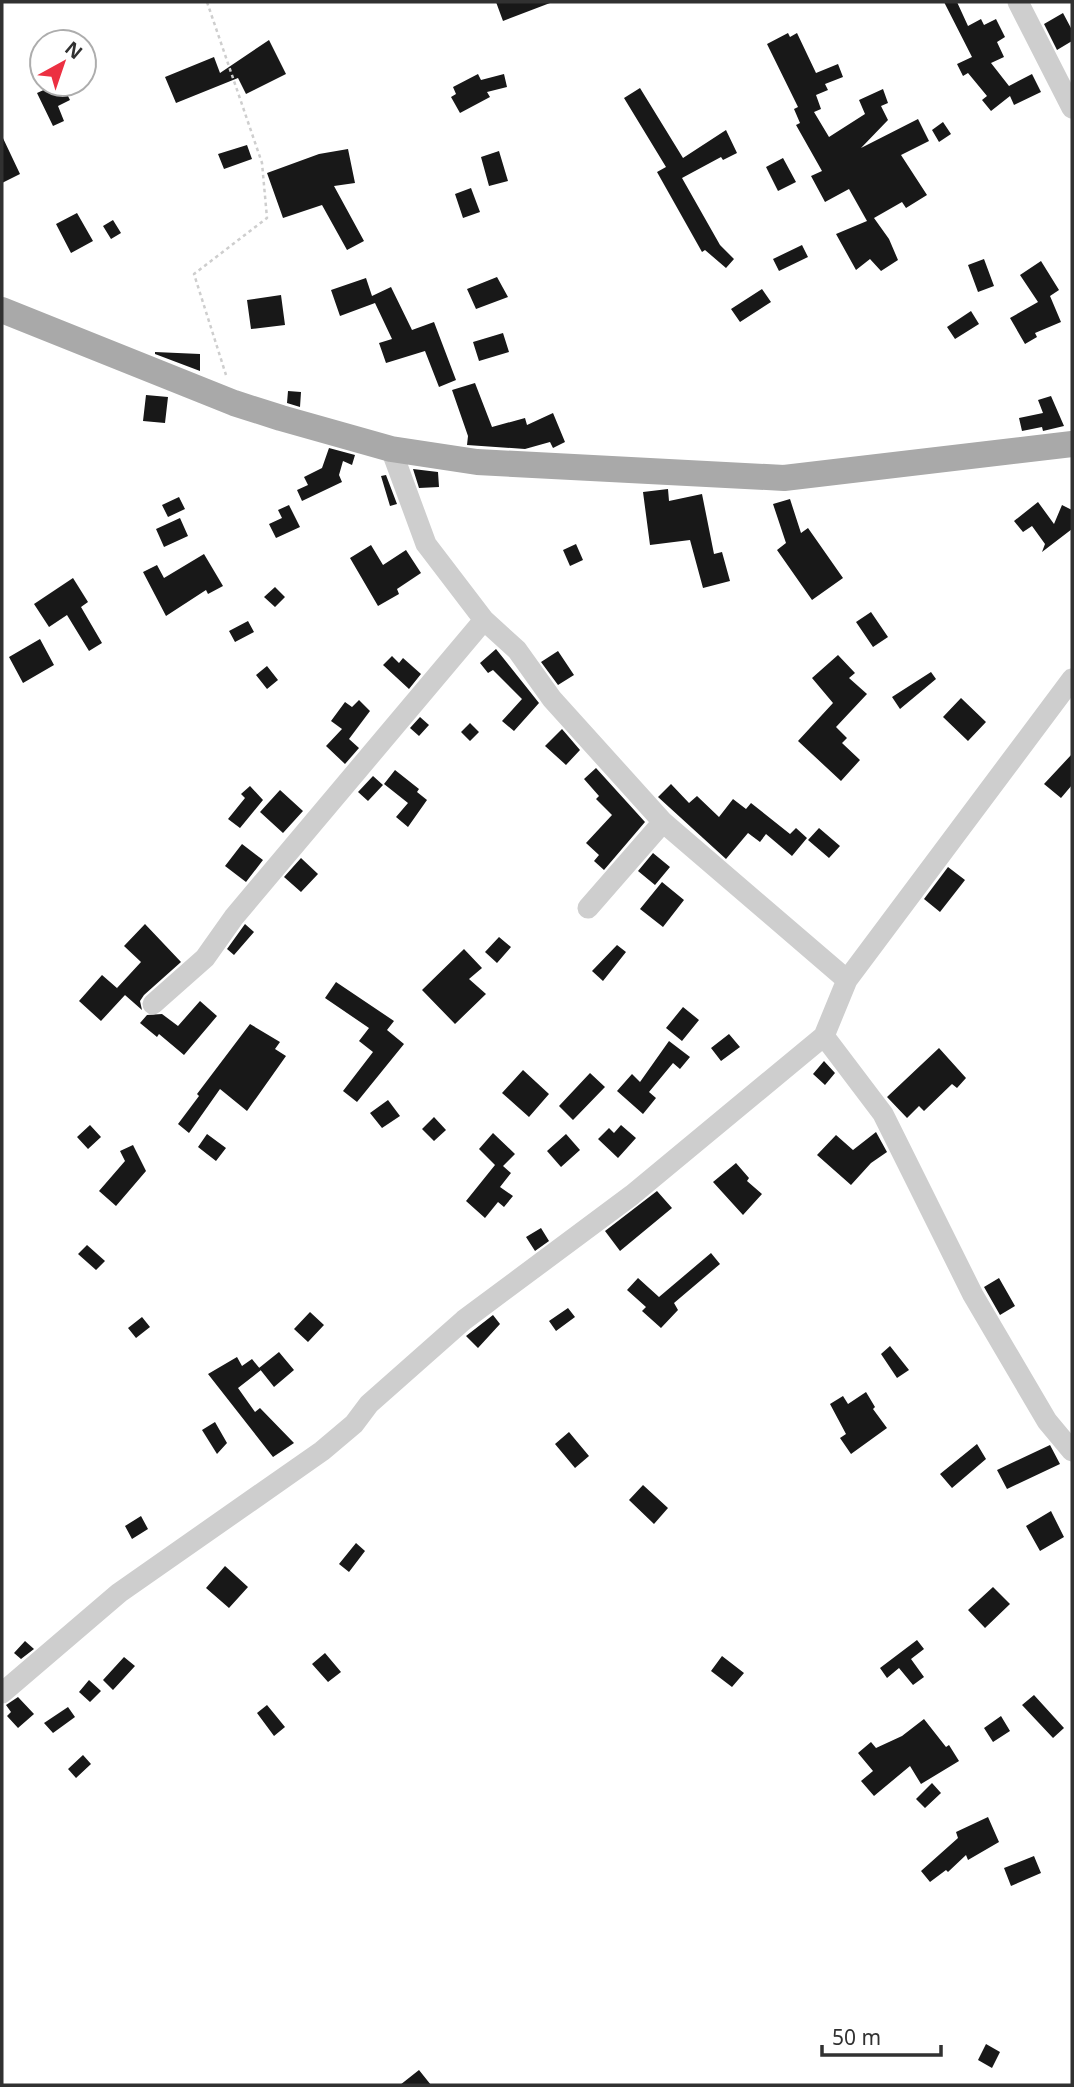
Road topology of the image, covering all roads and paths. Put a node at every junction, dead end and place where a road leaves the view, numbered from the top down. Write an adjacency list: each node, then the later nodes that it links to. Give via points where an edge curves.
1 (207, 2): 5 (path, via 262,163 267,218 194,274)
2 (1018, 2): 3 (street)
3 (1072, 108)
4 (2, 310): 5 (main road)
5 (234, 403): 7 (main road)
6 (1072, 444): 7 (main road, via 784,478 477,462)
7 (391, 449): 8 (street, via 426,544)
8 (484, 620): 10 (street, via 517,650 552,699); 13 (street, via 234,917 205,958)
9 (1072, 679): 12 (street)
10 (663, 822): 11 (street); 12 (street)
11 (588, 908)
12 (847, 980): 14 (street)
13 (153, 1004)
14 (824, 1037): 15 (street, via 883,1114 973,1296 1047,1421); 16 (street, via 632,1195 464,1320 322,1451 119,1593)
15 (1072, 1451)
16 (2, 1693)

